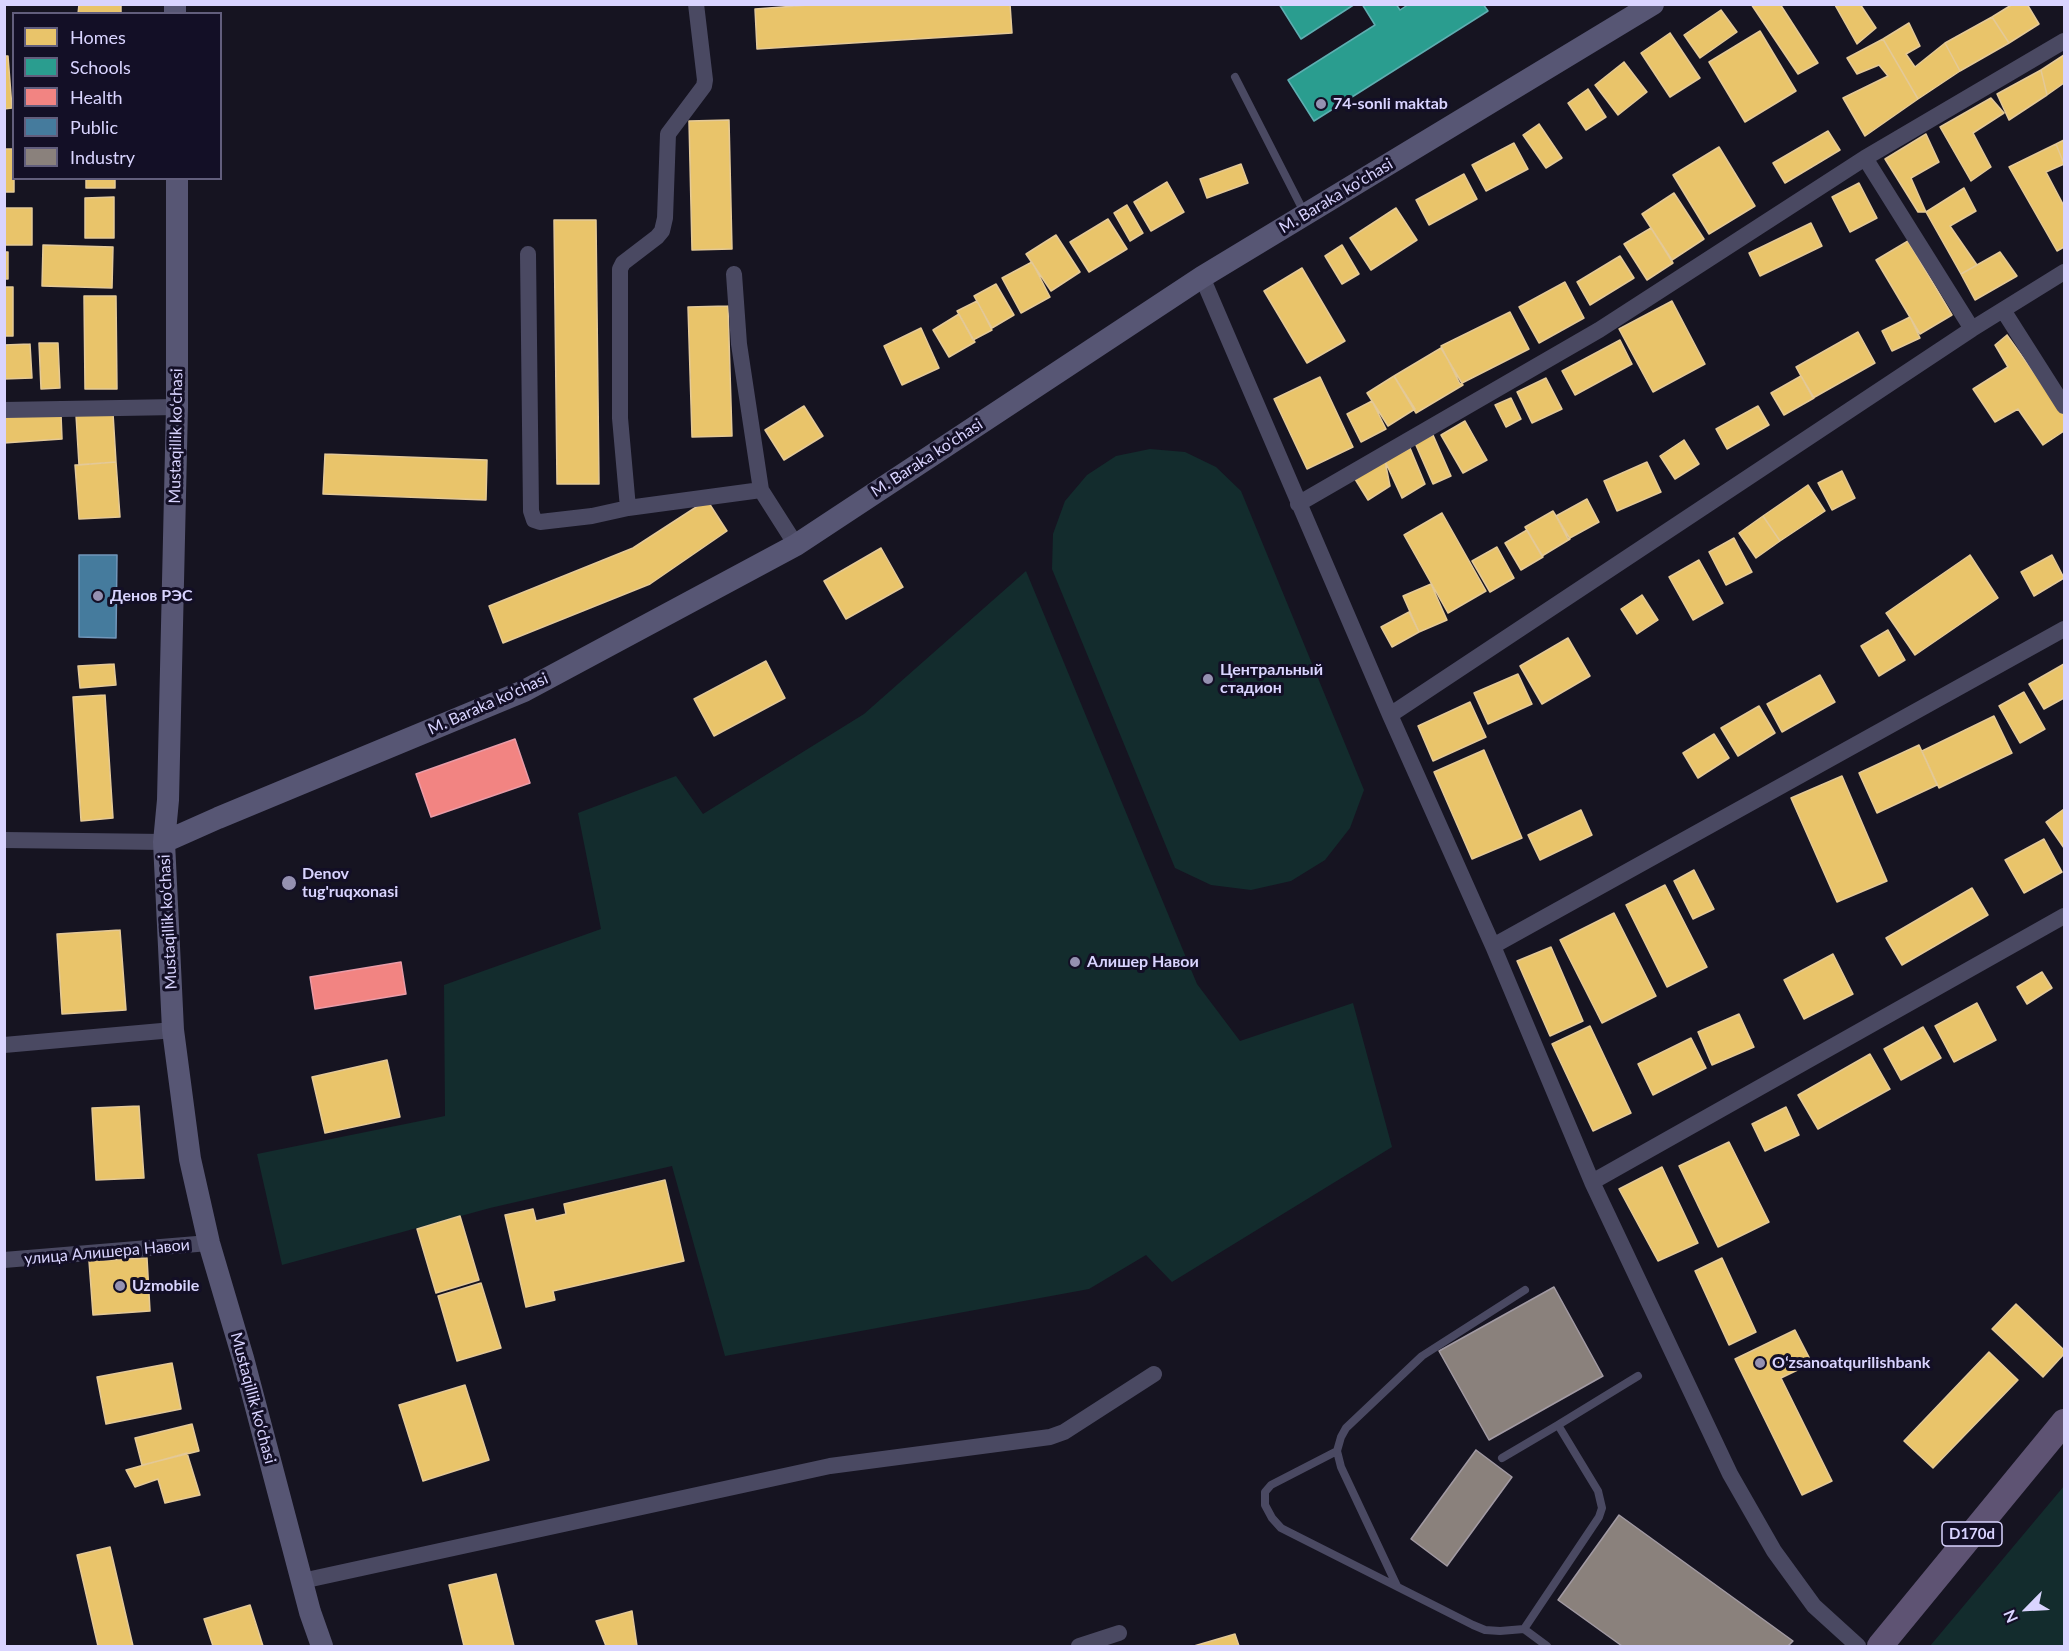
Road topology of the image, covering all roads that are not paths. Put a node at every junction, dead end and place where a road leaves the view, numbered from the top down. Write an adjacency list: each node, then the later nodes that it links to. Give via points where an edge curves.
1 (696, 4): 19 (street, via 704,86 668,135 662,231 620,269 620,418)
2 (1653, 4): 7 (street, M. Baraka ko'chasi)
3 (2064, 41): 5 (street)
4 (1235, 77): 7 (lane)
5 (1865, 158): 13 (street); 18 (street, via 1599,330)
6 (177, 180): 15 (street, Mustaqillik ko‘chasi)
7 (1306, 214): 11 (street, M. Baraka ko'chasi)
8 (528, 254): 19 (street, via 532,517 540,522)
9 (2064, 272): 12 (street)
10 (734, 274): 17 (street, via 739,344)
11 (1202, 277): 18 (street); 20 (street, M. Baraka ko'chasi)
12 (2003, 310): 13 (street); 14 (street)
13 (1972, 329): 22 (street)
14 (2064, 406)
15 (177, 407): 16 (street); 24 (street, Mustaqillik ko‘chasi)
16 (4, 410)
17 (760, 490): 19 (street); 20 (street)
18 (1298, 504): 22 (street)
19 (628, 508)
20 (796, 545): 24 (street, M. Baraka ko'chasi, via 524,692)
21 (2064, 629): 26 (street)
22 (1390, 716): 26 (street)
23 (4, 840): 24 (street)
24 (164, 842): 27 (street, Mustaqillik ko‘chasi)
25 (2064, 916): 29 (street)
26 (1493, 946): 29 (street)
27 (173, 1029): 28 (street); 30 (street, Mustaqillik ko‘chasi, via 190,1159)
28 (4, 1044)
29 (1592, 1182): 46 (street, via 1730,1474 1768,1542 1814,1606)
30 (209, 1244): 31 (street, улица Алишера Навои); 39 (street, Mustaqillik ko‘chasi)
31 (4, 1260)
32 (1525, 1290): 37 (lane, via 1422,1356 1346,1428)
33 (1154, 1374): 39 (street, via 1050,1437 830,1466)
34 (1638, 1376): 36 (lane)
35 (2064, 1422): 47 (main road, D170d)
36 (1558, 1425): 38 (lane); 41 (lane, via 1598,1491 1602,1508)
37 (1337, 1451): 40 (lane); 40 (lane, via 1271,1485 1264,1492 1265,1505 1281,1528)
38 (1502, 1458)
39 (302, 1581): 43 (street, Mustaqillik ko‘chasi)
40 (1397, 1586): 41 (lane, via 1485,1630)
41 (1524, 1629): 45 (lane)
42 (1119, 1633): 44 (street)
43 (322, 1647)
44 (1079, 1647)
45 (1548, 1647)
46 (1858, 1647)
47 (1880, 1647)

